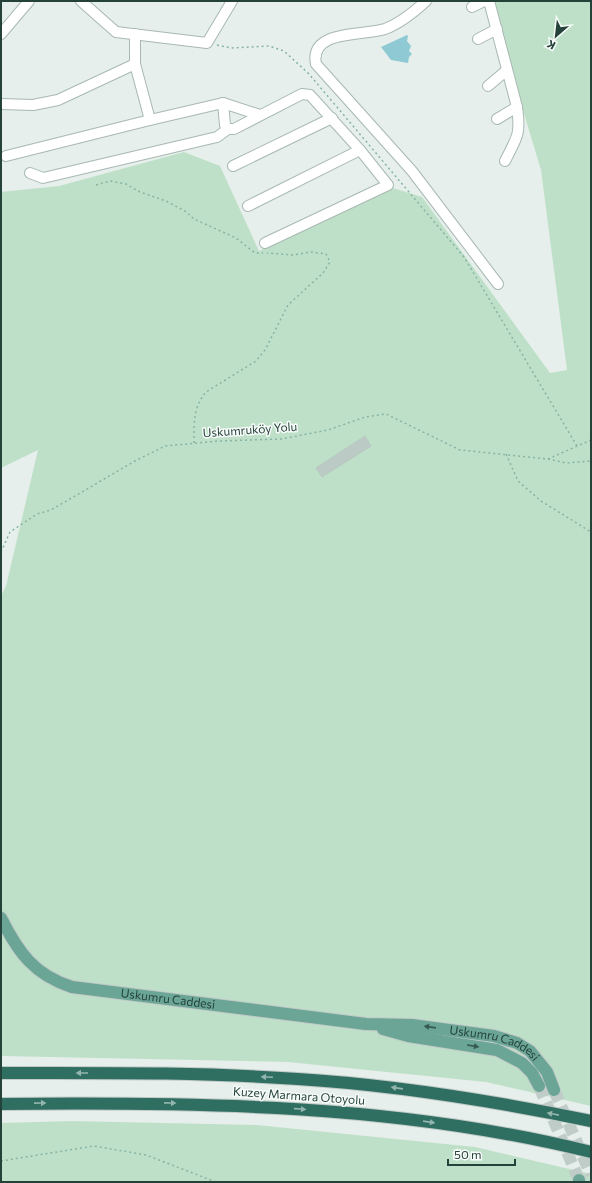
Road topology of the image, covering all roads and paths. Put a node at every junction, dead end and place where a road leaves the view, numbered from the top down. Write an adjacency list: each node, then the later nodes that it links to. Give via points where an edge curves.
1 (29, 1): 9 (street)
2 (81, 1): 10 (street, via 116,32)
3 (232, 1): 12 (street)
4 (426, 1): 32 (street, via 411,15 385,29 330,39 317,47 314,55 316,64 412,171)
5 (484, 1): 7 (street)
6 (489, 1): 8 (street)
7 (472, 7)
8 (497, 30): 11 (street); 14 (street)
9 (1, 34)
10 (135, 34): 12 (street); 13 (street)
11 (478, 39)
12 (207, 43): 35 (path, via 231,48 269,46 284,51 309,74 464,257)
13 (135, 64): 17 (street, via 58,100 33,105); 21 (street)
14 (508, 70): 15 (street); 18 (street)
15 (488, 86)
16 (223, 103): 19 (street); 21 (street); 23 (street, via 225,125)
17 (1, 104)
18 (517, 107): 22 (street); 26 (street, via 519,133)
19 (260, 115): 20 (street, via 306,93); 23 (street, via 234,129)
20 (332, 118): 24 (street); 27 (street)
21 (150, 120): 25 (street)
22 (497, 120)
23 (228, 129): 28 (street, via 217,137 43,178)
24 (360, 150): 30 (street); 31 (street, via 388,185)
25 (6, 156)
26 (505, 161)
27 (233, 166)
28 (30, 173)
29 (96, 185): 34 (path, via 110,181 126,184 166,201 194,219 236,238 255,253 293,255 311,252 326,254 330,262 323,273 288,305 265,350 256,361 206,392 200,399 194,412)
30 (248, 206)
31 (265, 243)
32 (498, 284)
33 (591, 440): 35 (path, Uskumruköy Yolu)
34 (194, 443): 36 (path, Uskumruköy Yolu, via 281,439 328,430 365,417 386,414 460,450); 40 (path, Uskumruköy Yolu, via 165,446 51,510 37,514 10,532)
35 (578, 447): 37 (path, Uskumruköy Yolu)
36 (506, 454): 37 (path, Uskumruköy Yolu); 39 (path, via 518,480 541,501)
37 (548, 459): 38 (path, via 566,463)
38 (591, 461)
39 (591, 532)
40 (1, 552)
41 (1, 918): 42 (main road, Uskumru Caddesi, via 25,957 36,969 47,977 72,987)
42 (366, 1024): 44 (main road, Uskumru Caddesi, one-way to 44, via 408,1036 497,1050 522,1063 532,1073); 45 (main road, Uskumru Caddesi, one-way to 42, via 547,1072 530,1051 506,1038 412,1025)
43 (1, 1073): 47 (highway, Kuzey Marmara Otoyolu, one-way to 43, via 506,1104 314,1080 186,1073)
44 (539, 1086)
45 (554, 1090)
46 (1, 1104): 48 (highway, Kuzey Marmara Otoyolu, one-way to 48, via 150,1103 301,1109 438,1124)
47 (591, 1122)
48 (591, 1152)
49 (1, 1162): 50 (path, via 94,1146 146,1155)
50 (216, 1182)

